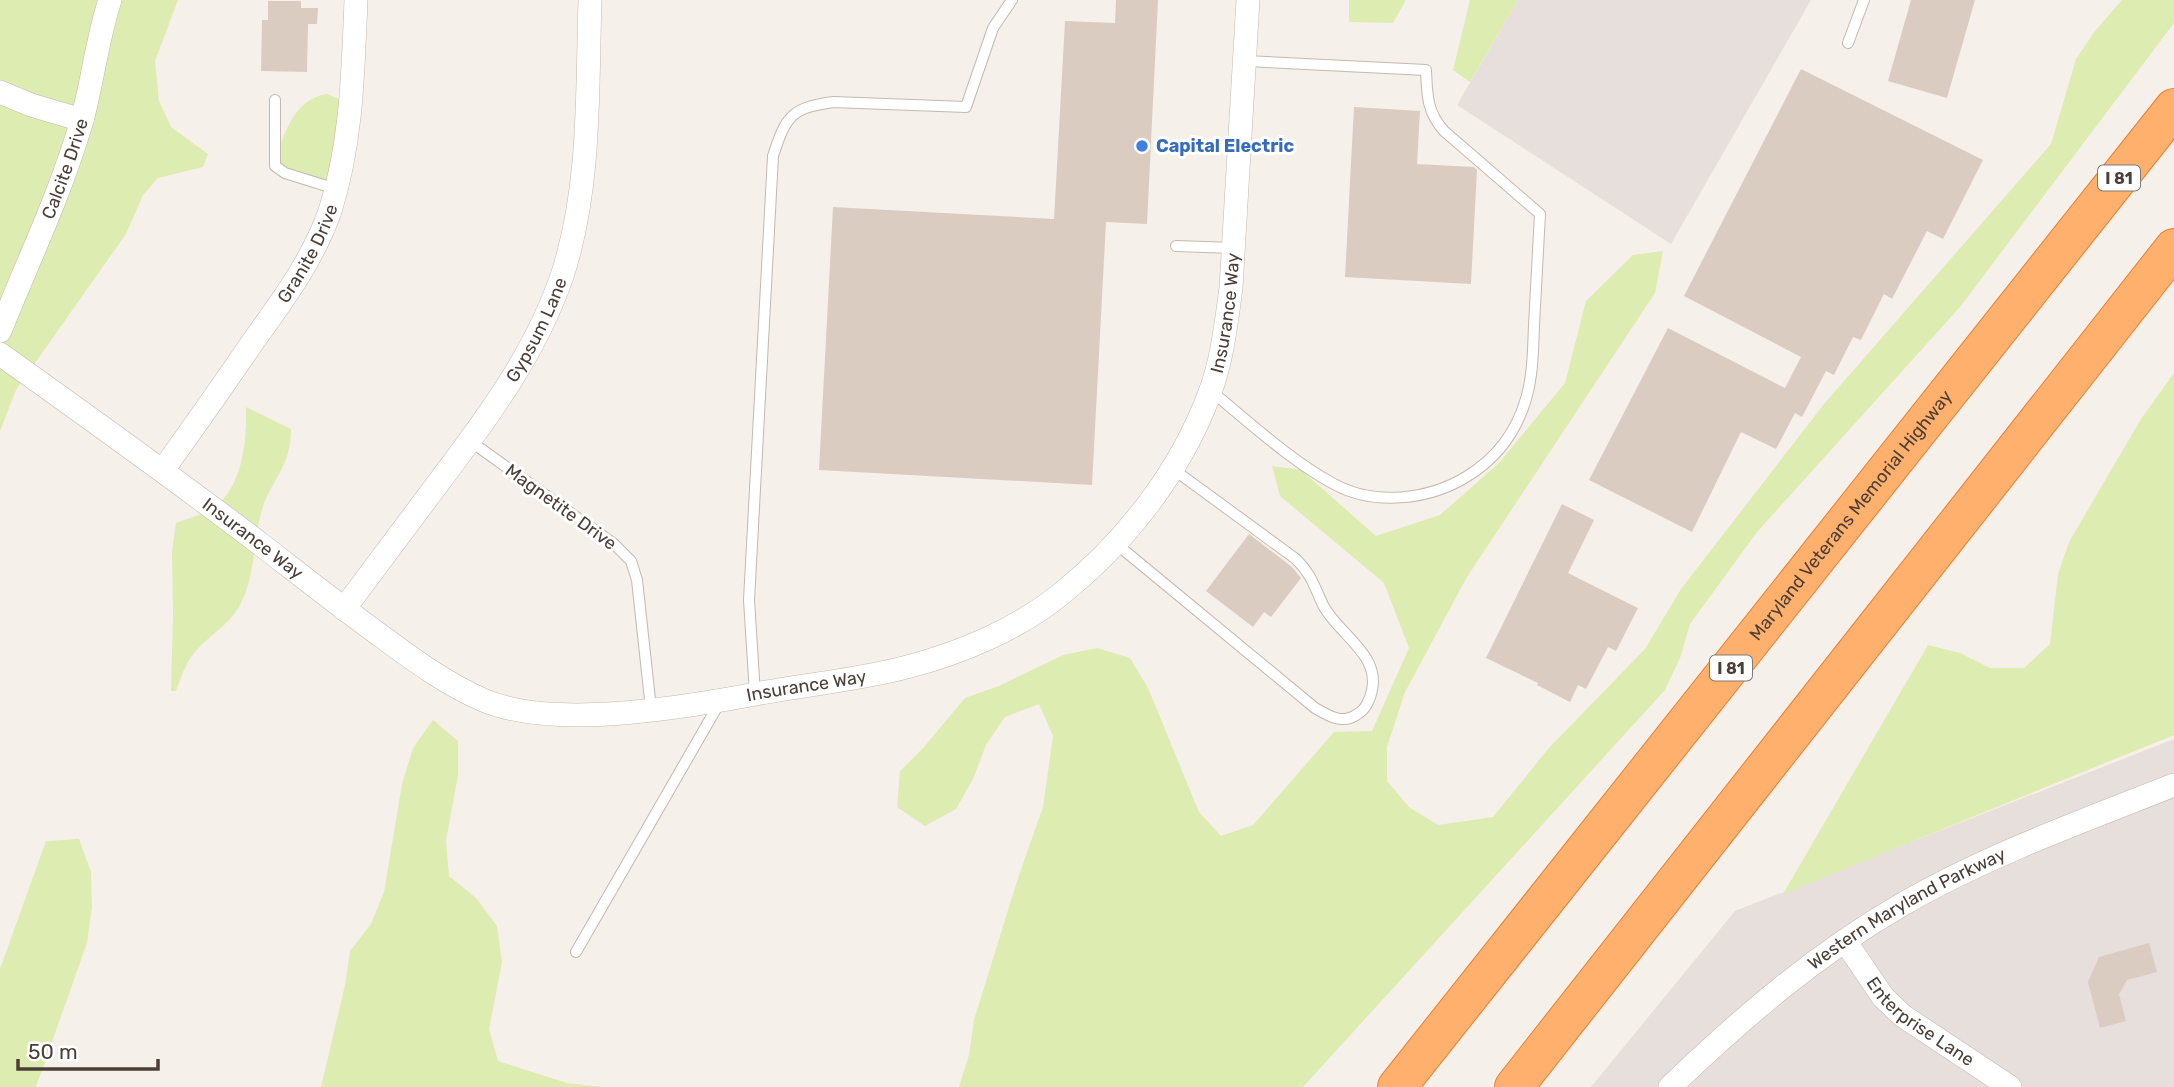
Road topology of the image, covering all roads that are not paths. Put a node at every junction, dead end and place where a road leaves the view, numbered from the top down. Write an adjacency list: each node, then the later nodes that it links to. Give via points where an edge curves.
1 (110, 0): 12 (street, Calcite Drive)
2 (356, 0): 13 (street, Granite Drive, via 351,109)
3 (590, 0): 20 (street, Gypsum Lane, via 586,159 563,271 536,338)
4 (1012, 0): 25 (lane, via 993,28 966,107 833,102 795,112 781,130 773,156 748,600)
5 (1248, 0): 8 (street, Insurance Way)
6 (1864, 0): 7 (lane)
7 (1848, 43)
8 (1245, 61): 15 (street, Insurance Way); 19 (lane, via 1426,70 1433,119 1541,214 1531,378 1517,424 1502,448 1480,469 1453,485 1394,498 1367,496 1335,485)
9 (0, 92): 12 (street)
10 (275, 100): 13 (lane, via 275,166)
11 (2174, 108): 31 (highway, Maryland Veterans Memorial Highway / I 81)
12 (82, 120): 17 (street, Calcite Drive, via 64,177)
13 (336, 189): 22 (street, Granite Drive, via 319,239 296,281)
14 (1177, 246): 15 (lane)
15 (1234, 248): 19 (street, Insurance Way, via 1224,334)
16 (2174, 248): 32 (highway)
17 (0, 331)
18 (0, 355): 22 (street, Insurance Way)
19 (1211, 391): 21 (street, Insurance Way)
20 (470, 441): 24 (street, Gypsum Lane); 27 (lane, Magnetite Drive, via 586,523 631,561 638,580)
21 (1173, 469): 23 (street, Insurance Way); 23 (lane, via 1309,572 1323,605 1373,672 1364,710 1342,720 1315,708)
22 (163, 470): 24 (street, Insurance Way)
23 (1114, 542): 25 (street, Insurance Way, via 1060,595 961,650 859,678)
24 (344, 608): 27 (street, Insurance Way, via 426,669 485,701 546,715)
25 (755, 694): 26 (street, Insurance Way)
26 (722, 700): 27 (street, Insurance Way); 30 (lane)
27 (651, 709)
28 (2174, 785): 29 (street, Western Maryland Parkway, via 1970,869)
29 (1845, 941): 33 (street, Western Maryland Parkway, via 1783,985); 34 (street, Enterprise Lane, via 1883,997 1903,1016)
30 (576, 951)
31 (1397, 1087)
32 (1514, 1087)
33 (1670, 1087)
34 (2010, 1087)

